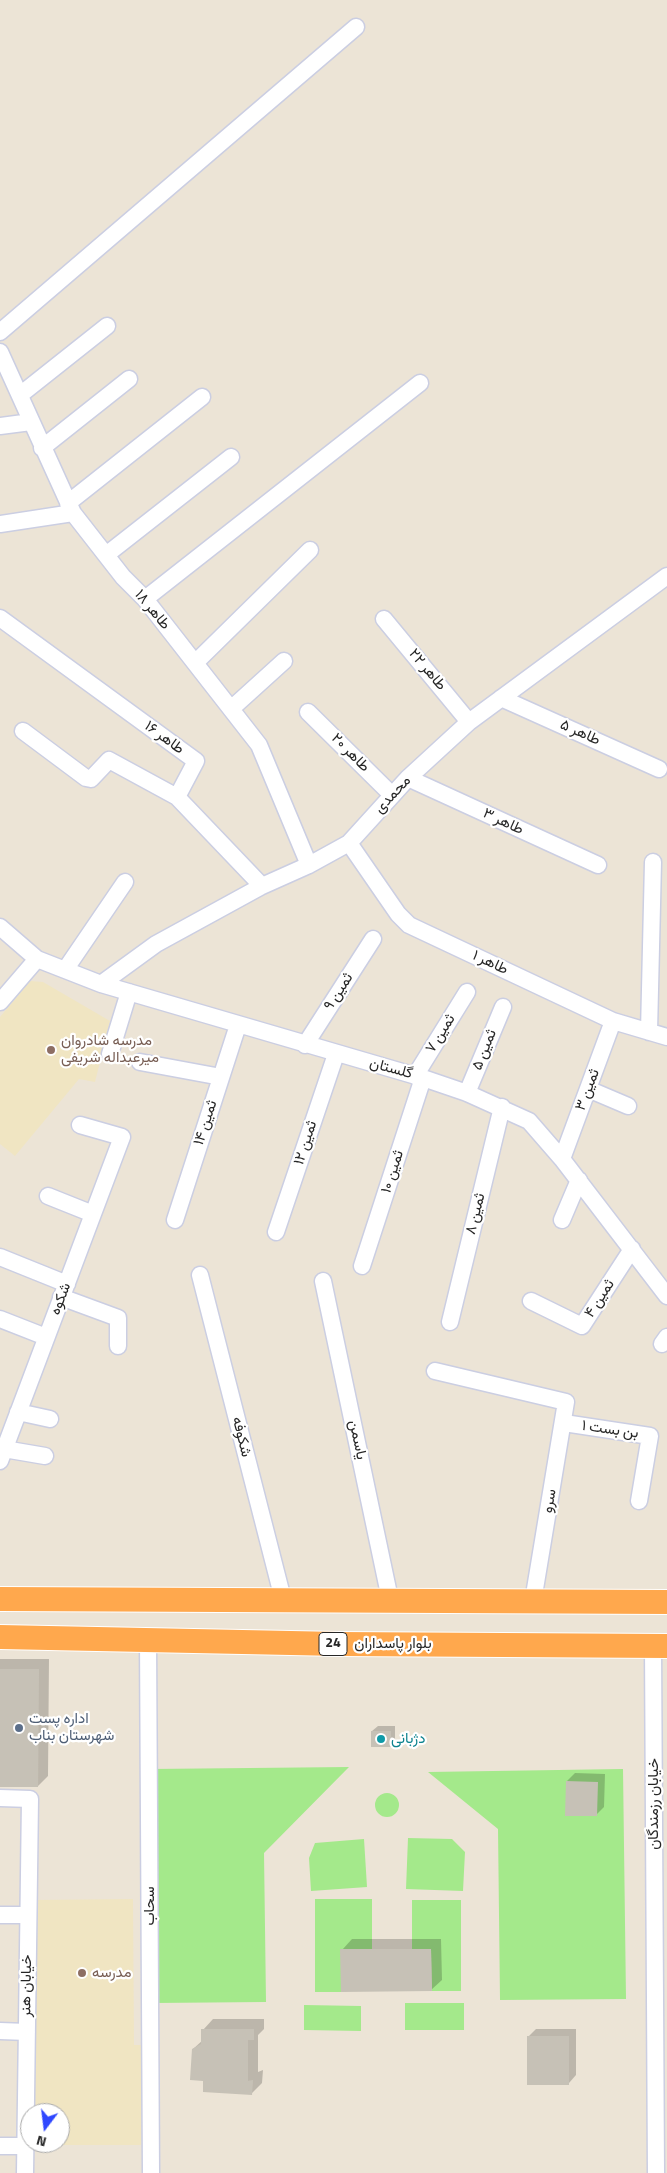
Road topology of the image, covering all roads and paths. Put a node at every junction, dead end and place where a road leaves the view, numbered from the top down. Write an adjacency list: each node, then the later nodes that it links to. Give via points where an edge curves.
1 (356, 27): 3 (street)
2 (108, 326): 7 (street)
3 (0, 332)
4 (0, 352): 7 (street, طاهر ۱۸)
5 (129, 378): 11 (street)
6 (420, 383): 18 (street)
7 (20, 395): 9 (street, طاهر ۱۸)
8 (202, 397): 13 (street)
9 (31, 422): 10 (street); 11 (street, طاهر ۱۸)
10 (0, 426)
11 (42, 448): 13 (street, طاهر ۱۸)
12 (231, 457): 16 (street)
13 (71, 508): 14 (street); 16 (street, طاهر ۱۸)
14 (0, 524)
15 (310, 550): 22 (street)
16 (106, 555): 18 (street, طاهر ۱۸)
17 (667, 576): 23 (street, محمدی)
18 (144, 599): 22 (street, طاهر ۱۸)
19 (0, 618): 31 (street, طاهر ۱۶, via 196,761)
20 (384, 619): 26 (street, طاهر ۲۲)
21 (284, 661): 24 (street)
22 (195, 663): 24 (street, طاهر ۱۸)
23 (501, 698): 26 (street, محمدی); 28 (street, طاهر ۵)
24 (231, 709): 34 (street, طاهر ۱۸, via 259,745)
25 (308, 712): 30 (street, طاهر ۲۰)
26 (470, 722): 29 (street, محمدی)
27 (23, 731): 31 (street, via 86,778 95,777 109,760)
28 (659, 769)
29 (408, 778): 30 (street, محمدی); 35 (street, طاهر ۳)
30 (392, 794): 32 (street, محمدی)
31 (177, 797): 37 (street)
32 (348, 843): 34 (street, محمدی); 47 (street, طاهر ۱, via 409,925)
33 (653, 862): 49 (street)
34 (309, 865): 37 (street, محمدی)
35 (598, 865)
36 (125, 882): 41 (street)
37 (262, 886): 42 (street, محمدی, via 156,944)
38 (0, 927): 40 (street, گلستان)
39 (373, 939): 51 (street, ثمین ۹)
40 (37, 959): 41 (street, گلستان); 45 (street)
41 (65, 970): 42 (street, گلستان)
42 (101, 984): 43 (street, گلستان)
43 (129, 992): 48 (street, گلستان); 52 (street)
44 (467, 992): 56 (street, ثمین ۷)
45 (0, 1002)
46 (503, 1007): 58 (street, ثمین ۵)
47 (613, 1021): 49 (street, طاهر ۱); 57 (street, ثمین ۳)
48 (238, 1025): 51 (street, گلستان); 55 (street, ثمین ۱۴)
49 (649, 1032): 50 (street, طاهر ۱)
50 (667, 1037)
51 (305, 1045): 53 (street, گلستان)
52 (110, 1054)
53 (336, 1054): 56 (street, گلستان); 68 (street, ثمین ۱۲)
54 (140, 1062): 55 (street)
55 (221, 1077): 66 (street, ثمین ۱۴)
56 (419, 1077): 58 (street, گلستان); 71 (street, ثمین ۱۰)
57 (588, 1089): 59 (street); 62 (street, ثمین ۳)
58 (467, 1092): 60 (street, گلستان)
59 (628, 1106)
60 (502, 1107): 62 (street, گلستان, via 529,1121); 78 (street, ثمین ۸)
61 (80, 1125): 65 (street, شکوه, via 122,1137)
62 (562, 1159): 63 (street, گلستان)
63 (579, 1180): 67 (street); 69 (street, گلستان)
64 (48, 1196): 65 (street)
65 (93, 1214): 74 (street, شکوه)
66 (175, 1220)
67 (562, 1220)
68 (276, 1232)
69 (632, 1249): 75 (street, گلستان); 76 (street, ثمین ۴, via 582,1326)
70 (0, 1257): 74 (street)
71 (362, 1266)
72 (200, 1274): 90 (street, شکوفه)
73 (323, 1281): 91 (street, یاسمن)
74 (64, 1290): 79 (street, شکوه); 80 (street, via 118,1318)
75 (667, 1296)
76 (532, 1300)
77 (0, 1318): 79 (street)
78 (450, 1322)
79 (46, 1337): 82 (street, شکوه)
80 (118, 1346)
81 (435, 1371): 84 (street, سرو, via 566,1402)
82 (18, 1412): 83 (street); 85 (street, شکوه)
83 (50, 1419)
84 (564, 1423): 88 (street, بن بست ۱, via 650,1436); 92 (street, سرو)
85 (6, 1428): 86 (street, شکوه)
86 (2, 1455): 87 (street)
87 (45, 1456)
88 (639, 1500)
89 (0, 1599): 90 (highway)
90 (283, 1600): 91 (highway)
91 (390, 1600): 92 (highway)
92 (533, 1601): 93 (highway)
93 (667, 1602)
94 (0, 1637): 95 (highway, بلوار پاسداران / 24)
95 (148, 1639): 96 (highway, بلوار پاسداران / 24); 107 (street, سحاب)
96 (660, 1646): 108 (street, خیابان رزمندگان)
97 (0, 1798): 99 (street, خیابان هنر, via 30,1799)
98 (0, 1915): 99 (street)
99 (28, 1915): 101 (street, خیابان هنر)
100 (0, 2032): 101 (street)
101 (27, 2032): 102 (street, خیابان هنر)
102 (26, 2103)
103 (0, 2146): 104 (street)
104 (20, 2146)
105 (25, 2153): 106 (street, خیابان هنر)
106 (25, 2173)
107 (151, 2173)
108 (656, 2173)

